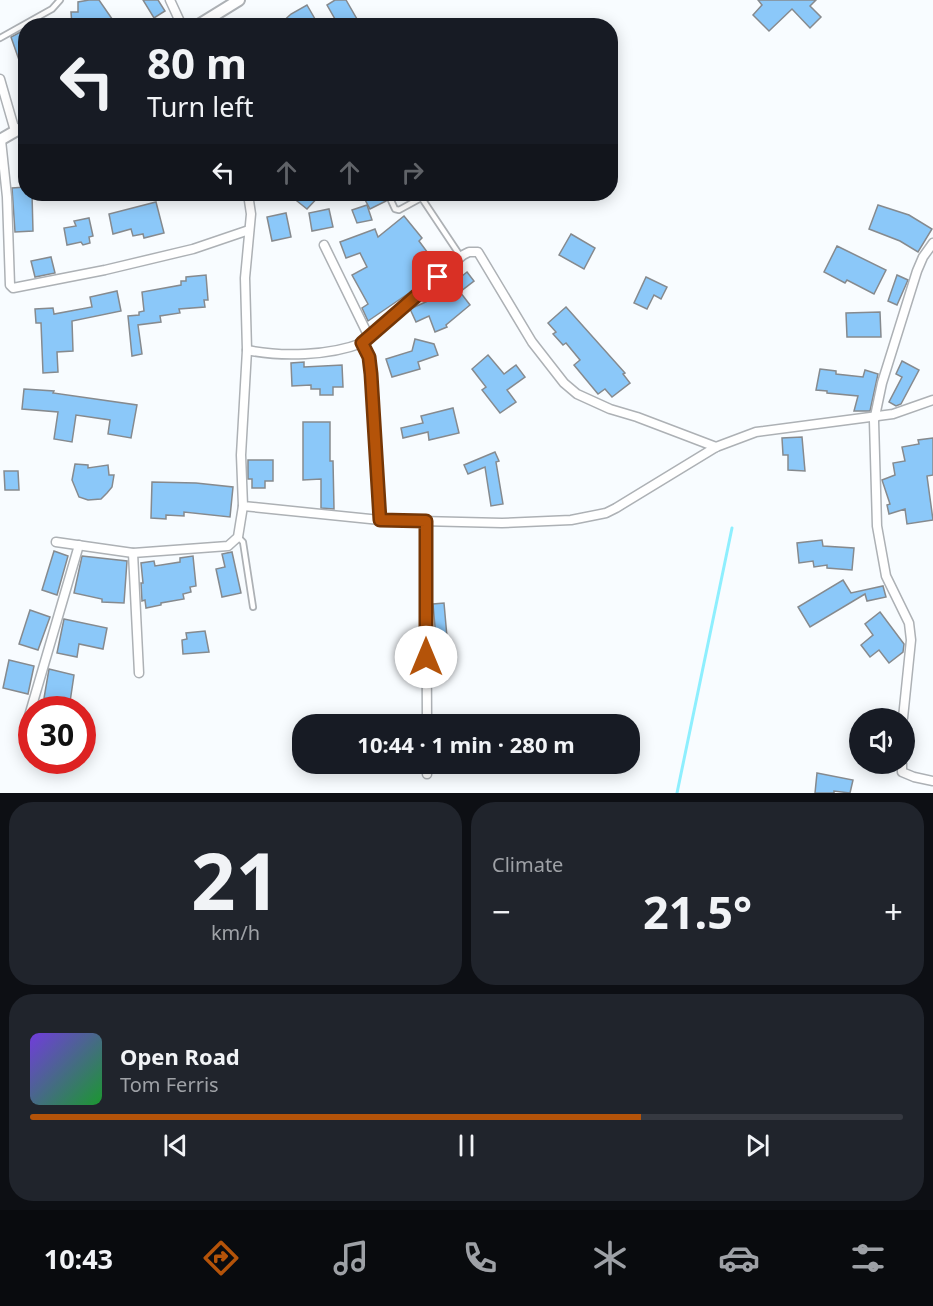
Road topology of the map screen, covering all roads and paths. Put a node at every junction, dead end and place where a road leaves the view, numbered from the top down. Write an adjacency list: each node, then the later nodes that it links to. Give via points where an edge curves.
1 (60, 0): 4 (lane)
2 (170, 0): 5 (street)
3 (239, 0): 6 (street)
4 (35, 18)
5 (178, 18)
6 (210, 18)
7 (18, 28): 8 (lane)
8 (0, 38)
9 (0, 79): 10 (street)
10 (18, 123)
11 (18, 129): 12 (street)
12 (1, 140): 17 (street, via 8,269 13,288 182,252)
13 (249, 201): 17 (street)
14 (392, 201): 15 (lane, via 399,210)
15 (412, 201)
16 (423, 201): 20 (lane)
17 (249, 230): 22 (street, via 245,278)
18 (933, 243): 24 (street, via 917,271)
19 (324, 245): 21 (street)
20 (461, 257): 21 (street); 25 (street, via 474,251 481,255 532,342 577,394)
21 (365, 340): 22 (street, via 349,348 310,353 279,355); 27 (street)
22 (247, 350): 26 (street, via 241,455)
23 (933, 400): 24 (street)
24 (875, 417): 25 (street, via 756,432); 36 (street, via 877,526 886,576 909,622)
25 (716, 447): 28 (street, via 606,513 571,520)
26 (243, 506): 27 (street); 29 (street)
27 (380, 520): 28 (street)
28 (426, 521): 37 (street)
29 (238, 537): 32 (street, via 228,546); 33 (lane, via 243,542)
30 (56, 542): 31 (street)
31 (79, 545): 32 (street); 35 (street)
32 (133, 553): 34 (street)
33 (253, 607)
34 (139, 674)
35 (35, 696)
36 (904, 708)
37 (427, 714)
38 (907, 774): 39 (street)
39 (933, 781)

